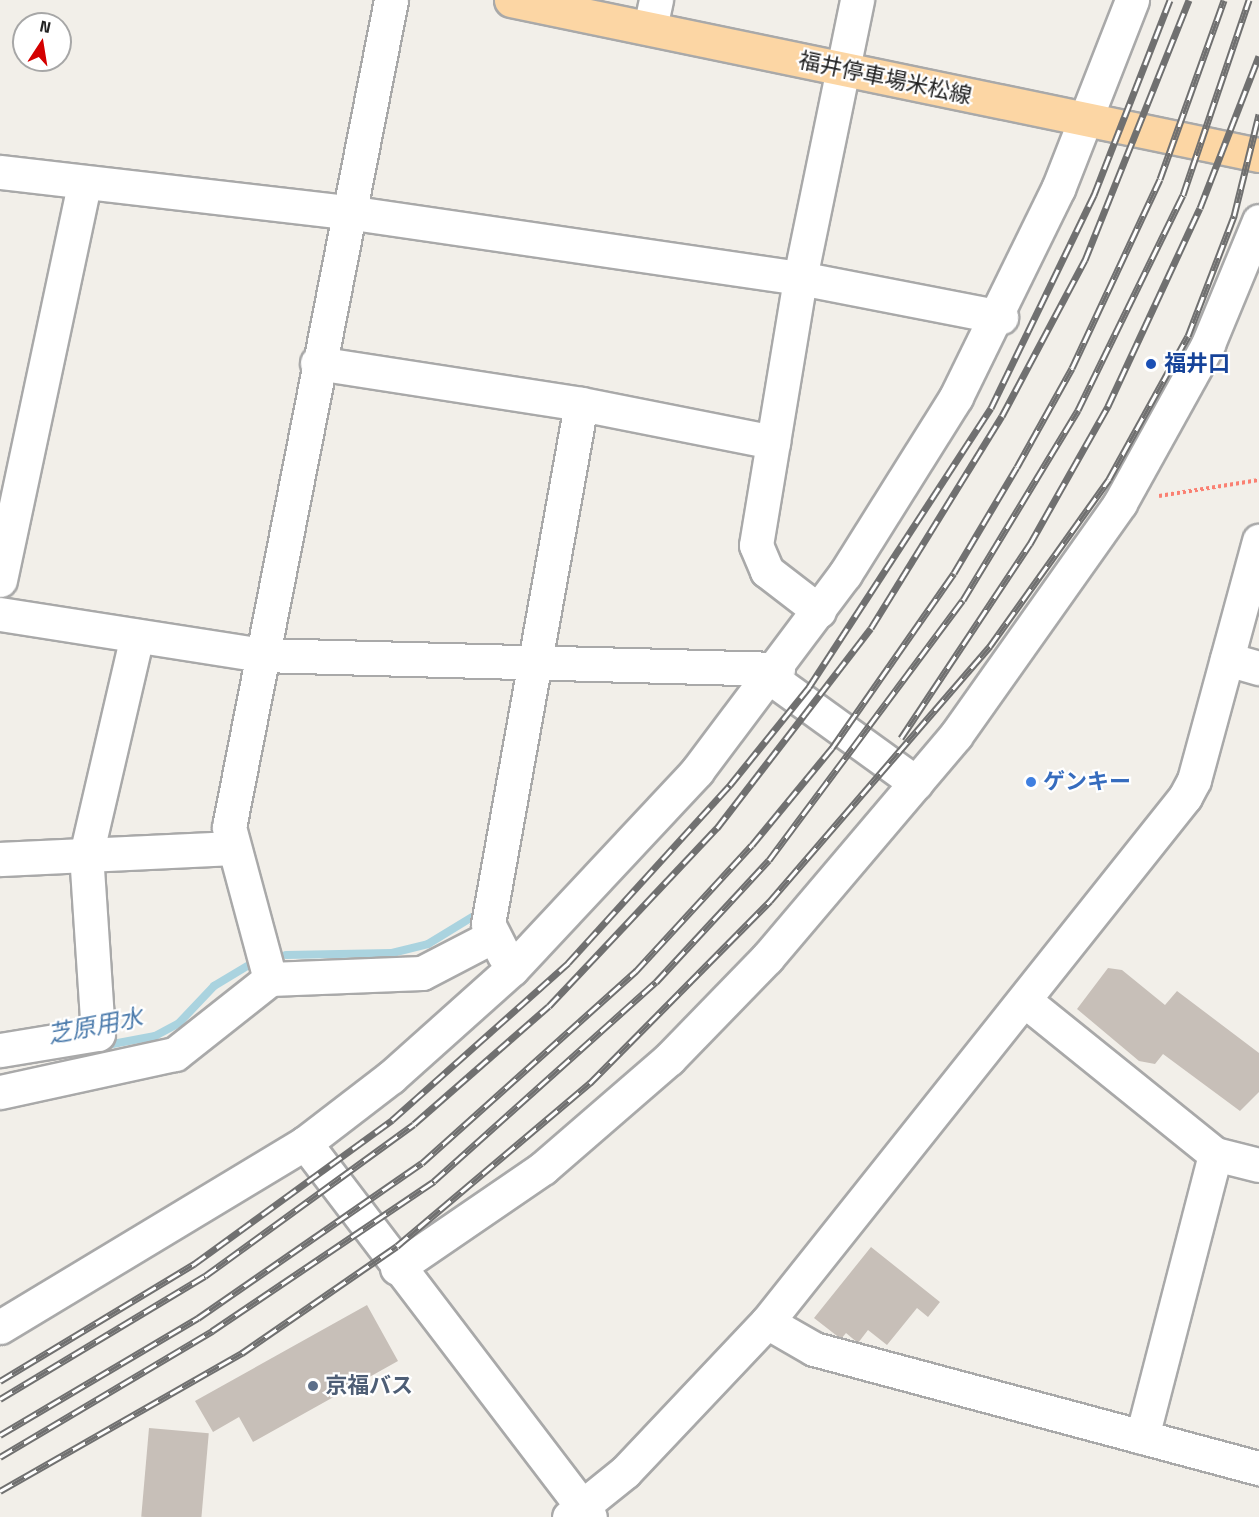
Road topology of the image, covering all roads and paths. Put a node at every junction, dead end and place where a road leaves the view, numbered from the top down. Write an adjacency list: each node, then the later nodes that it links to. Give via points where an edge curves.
1 (391, 0): 11 (street)
2 (511, 0): 5 (main road, 福井停車場米松線)
3 (857, 0): 6 (street)
4 (1132, 0): 7 (street)
5 (653, 14): 6 (main road, 福井停車場米松線)
6 (841, 69): 7 (main road, 福井停車場米松線); 13 (street)
7 (1086, 120): 8 (main road, 福井停車場米松線); 14 (street)
8 (1259, 155)
9 (0, 172): 10 (street)
10 (84, 185): 11 (street); 21 (street)
11 (347, 212): 13 (street); 15 (street)
12 (1259, 221): 19 (street, via 1208,345)
13 (800, 278): 14 (street); 17 (street)
14 (1000, 317): 22 (street, via 878,525)
15 (317, 363): 16 (street); 25 (street)
16 (581, 404): 17 (street); 27 (street)
17 (772, 442): 22 (street, via 756,545 767,571)
18 (1259, 480): 19 (path)
19 (1120, 503): 30 (street, via 1020,651)
20 (1259, 542): 26 (street)
21 (0, 580)
22 (819, 611): 29 (street)
23 (0, 614): 24 (street)
24 (137, 636): 25 (street); 32 (street)
25 (261, 655): 27 (street); 31 (street, via 228,819)
26 (1227, 659): 28 (street); 37 (street, via 1190,790)
27 (537, 661): 29 (street); 34 (street, via 488,924)
28 (1259, 668)
29 (775, 674): 30 (street); 35 (street, via 697,771)
30 (916, 783): 43 (street, via 767,958 639,1087 543,1168)
31 (233, 848): 32 (street); 36 (street)
32 (86, 855): 33 (street); 38 (street, via 98,1034)
33 (0, 859)
34 (493, 936): 35 (street); 36 (street, via 422,973)
35 (512, 969): 40 (street, via 391,1077)
36 (270, 979): 39 (street, via 175,1054)
37 (1024, 1000): 41 (street); 44 (street)
38 (0, 1050)
39 (0, 1092)
40 (305, 1143): 43 (street); 45 (street)
41 (1215, 1154): 42 (street); 46 (street)
42 (1259, 1165)
43 (397, 1268): 48 (street)
44 (767, 1322): 46 (street, via 814,1349); 48 (street)
45 (0, 1327)
46 (1142, 1437): 47 (street)
47 (1259, 1468)
48 (580, 1514)

